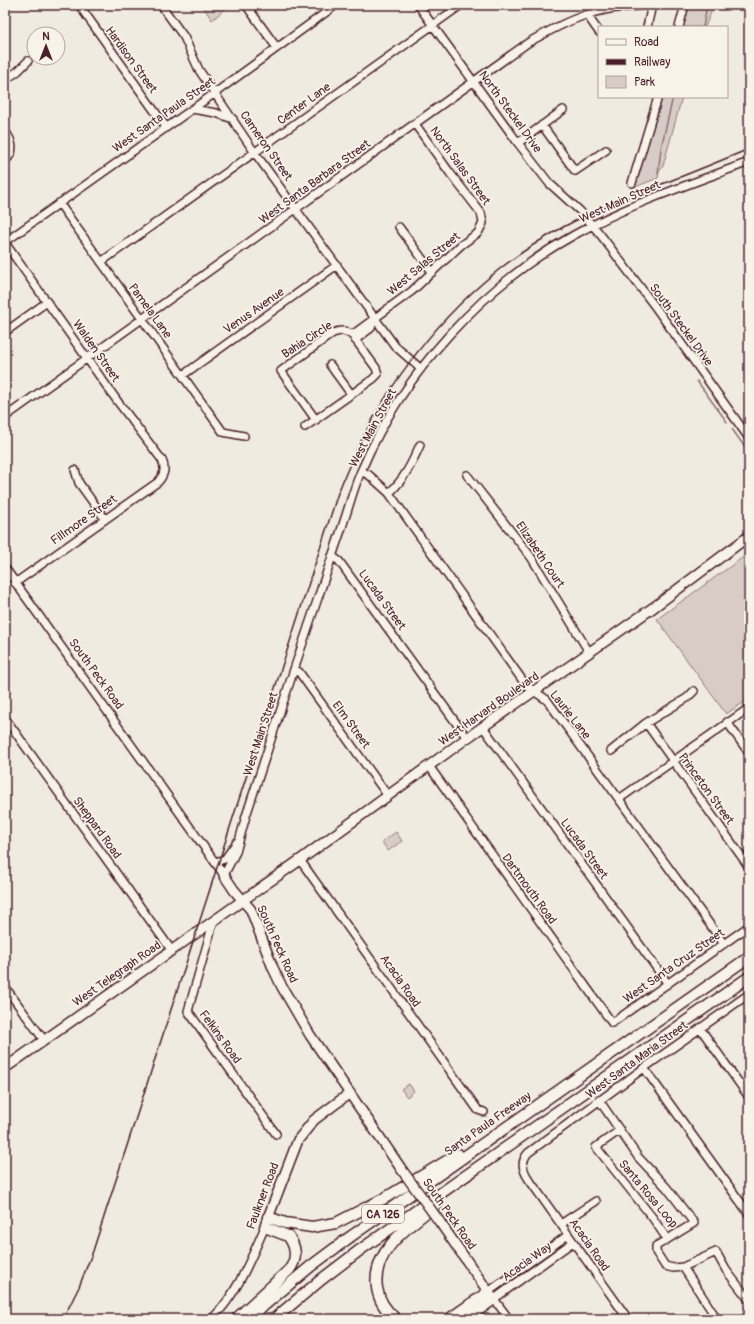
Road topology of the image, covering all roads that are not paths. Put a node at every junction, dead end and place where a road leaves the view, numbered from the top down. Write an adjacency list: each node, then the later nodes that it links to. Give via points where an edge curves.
1 (79, 5): 26 (street, Hardison Street)
2 (160, 5): 19 (street, Cameron Street, via 184,37)
3 (246, 5): 15 (street)
4 (418, 5): 11 (street, North Steckel Drive)
5 (461, 5): 11 (street, Center Lane)
6 (640, 5): 7 (street, West Santa Barbara Street); 10 (street, West Santa Barbara Street)
7 (653, 5): 12 (street)
8 (685, 5): 13 (street)
9 (331, 6): 15 (street, West Santa Paula Street)
10 (587, 14): 14 (street); 18 (street, West Santa Barbara Street, via 529,42)
11 (432, 25): 18 (street, North Steckel Drive); 30 (street, Center Lane)
12 (647, 26)
13 (679, 26)
14 (598, 30)
15 (277, 48): 19 (street, West Santa Paula Street)
16 (26, 63): 17 (street)
17 (5, 80)
18 (474, 81): 24 (street, West Santa Barbara Street); 28 (street, North Steckel Drive)
19 (215, 93): 21 (street, West Santa Paula Street); 23 (street, Cameron Street)
20 (658, 98): 33 (street)
21 (192, 109): 23 (street, via 216,113); 26 (street, West Santa Paula Street)
22 (563, 110): 25 (street)
23 (233, 120): 30 (street, Cameron Street)
24 (416, 124): 35 (street, West Santa Barbara Street); 36 (street, North Salas Street, via 480,213)
25 (542, 125): 28 (street); 29 (street, via 576,171)
26 (166, 127): 34 (street, West Santa Paula Street)
27 (5, 131): 31 (street, via 12,143)
28 (518, 143): 37 (street, North Steckel Drive, via 549,183 580,210)
29 (606, 150)
30 (255, 153): 35 (street, Cameron Street); 40 (street, Center Lane)
31 (6, 160)
32 (749, 162): 37 (street, West Main Street, via 630,208)
33 (632, 183)
34 (59, 203): 39 (street, West Santa Paula Street); 40 (street, Pamela Lane)
35 (297, 208): 41 (street, Cameron Street); 45 (street, West Santa Barbara Street)
36 (483, 223): 42 (street, West Salas Street, via 478,234 461,245)
37 (592, 226): 50 (street, West Main Street, via 550,250 507,281 453,330); 56 (street, South Steckel Drive)
38 (400, 227): 42 (street)
39 (5, 242): 43 (street, Walden Street)
40 (101, 262): 45 (street, Pamela Lane)
41 (337, 265): 44 (street, Cameron Street); 51 (street, Venus Avenue)
42 (432, 272): 44 (street, West Salas Street, via 412,291)
43 (47, 302): 46 (street); 48 (street, Walden Street)
44 (375, 318): 47 (street, West Salas Street, via 372,328); 50 (street, Cameron Street, via 395,346)
45 (142, 319): 48 (street, West Santa Barbara Street); 51 (street, Pamela Lane)
46 (5, 332)
47 (354, 337): 52 (street, via 378,374); 54 (street, Bahia Circle, via 343,330 333,333 281,371)
48 (88, 358): 53 (street, West Santa Barbara Street); 61 (street, Walden Street, via 162,460)
49 (330, 365): 52 (street)
50 (421, 369): 60 (street, West Main Street, via 393,409)
51 (183, 375): 57 (street, Pamela Lane, via 223,432)
52 (351, 394): 54 (street)
53 (5, 417)
54 (316, 420): 55 (street)
55 (305, 427)
56 (748, 434)
57 (244, 436)
58 (420, 445): 63 (street, via 403,478)
59 (75, 470): 64 (street, via 79,483)
60 (361, 471): 63 (street, Laurie Lane); 66 (street, West Main Street)
61 (164, 473): 64 (street, Fillmore Street, via 158,482)
62 (467, 475): 69 (street, Elizabeth Court, via 531,557)
63 (389, 493): 72 (street, Laurie Lane, via 523,681)
64 (105, 519): 68 (street, Fillmore Street)
65 (749, 536): 69 (main road, West Harvard Boulevard)
66 (332, 556): 70 (street, West Main Street); 78 (street, Lucada Street, via 340,561)
67 (5, 568): 68 (street, South Peck Road)
68 (16, 583): 87 (street, South Peck Road)
69 (589, 652): 72 (main road, West Harvard Boulevard)
70 (294, 669): 83 (street, Elm Street); 85 (street, West Main Street)
71 (694, 691): 76 (street)
72 (535, 692): 77 (main road, West Harvard Boulevard); 84 (street, Laurie Lane, via 547,700)
73 (749, 708): 75 (street)
74 (5, 718): 94 (street, Sheppard Road)
75 (727, 722): 80 (street); 81 (street)
76 (646, 723): 79 (street); 81 (street, Princeton Street)
77 (483, 727): 78 (main road, West Harvard Boulevard); 97 (street, Lucada Street)
78 (467, 738): 82 (main road, West Harvard Boulevard)
79 (611, 751)
80 (749, 753)
81 (673, 761): 84 (street); 88 (street, Princeton Street)
82 (429, 766): 83 (main road, West Harvard Boulevard); 100 (street, Dartmouth Road)
83 (388, 796): 86 (main road, West Harvard Boulevard)
84 (619, 799): 93 (street, Laurie Lane)
85 (242, 835): 87 (street, via 225,859); 89 (street, West Main Street)
86 (300, 860): 90 (main road, West Harvard Boulevard); 108 (street, Acacia Road, via 478,1110)
87 (215, 862): 89 (street, South Peck Road)
88 (749, 867)
89 (224, 875): 90 (main road, South Peck Road)
90 (243, 900): 91 (main road, West Telegraph Road); 105 (main road, South Peck Road, via 251,910 282,987 310,1035)
91 (214, 920): 94 (main road, West Telegraph Road); 111 (street, Felkins Road, via 188,1011)
92 (749, 926): 93 (street, West Santa Cruz Street)
93 (724, 944): 97 (street, West Santa Cruz Street)
94 (172, 951): 102 (main road, West Telegraph Road)
95 (749, 957): 109 (highway, Santa Paula Freeway / CA 126)
96 (749, 977): 113 (highway, CA 126)
97 (668, 984): 100 (street, West Santa Cruz Street)
98 (5, 986): 102 (street)
99 (749, 994): 101 (street, West Santa Maria Street)
100 (612, 1023)
101 (700, 1028): 104 (street, West Santa Maria Street); 106 (street)
102 (44, 1040): 103 (main road, West Telegraph Road)
103 (5, 1068)
104 (644, 1068): 107 (street, West Santa Maria Street); 115 (street)
105 (350, 1092): 116 (main road, Faulkner Road, via 314,1120 298,1140); 122 (main road, South Peck Road, bridge)
106 (749, 1097)
107 (599, 1100): 110 (street, Santa Rosa Loop); 112 (street, West Santa Maria Street)
108 (484, 1112)
109 (523, 1116): 116 (highway, via 344,1220 312,1227); 126 (highway, Santa Paula Freeway / CA 126, via 310,1266)
110 (620, 1130): 119 (street, Santa Rosa Loop, via 596,1147); 119 (street, Santa Rosa Loop, via 638,1157 667,1188 694,1223)
111 (276, 1134)
112 (540, 1145): 117 (street, Acacia Road, via 526,1156 522,1164 523,1169)
113 (507, 1147): 127 (highway, CA 126, via 360,1250); 128 (highway, via 404,1232 384,1253 377,1269 378,1291 385,1308)
114 (596, 1202): 117 (street)
115 (749, 1214)
116 (266, 1222): 124 (street, Faulkner Road, via 241,1281); 125 (highway, via 288,1236 295,1249 294,1262 289,1270)
117 (561, 1224): 118 (street, Acacia Road)
118 (568, 1235): 120 (street, Acacia Road); 122 (street, Acacia Way)
119 (668, 1239): 121 (street, via 656,1246 656,1252 665,1266)
120 (573, 1242): 122 (street, Acacia Way); 132 (street, Acacia Road)
121 (683, 1267): 123 (street, via 716,1252); 133 (street)
122 (491, 1296): 129 (highway); 130 (highway); 131 (street, South Peck Road)
123 (749, 1300)
124 (212, 1319)
125 (236, 1319)
126 (248, 1319)
127 (274, 1319)
128 (396, 1319)
129 (449, 1319)
130 (466, 1319)
131 (509, 1319)
132 (628, 1319)
133 (717, 1319)

